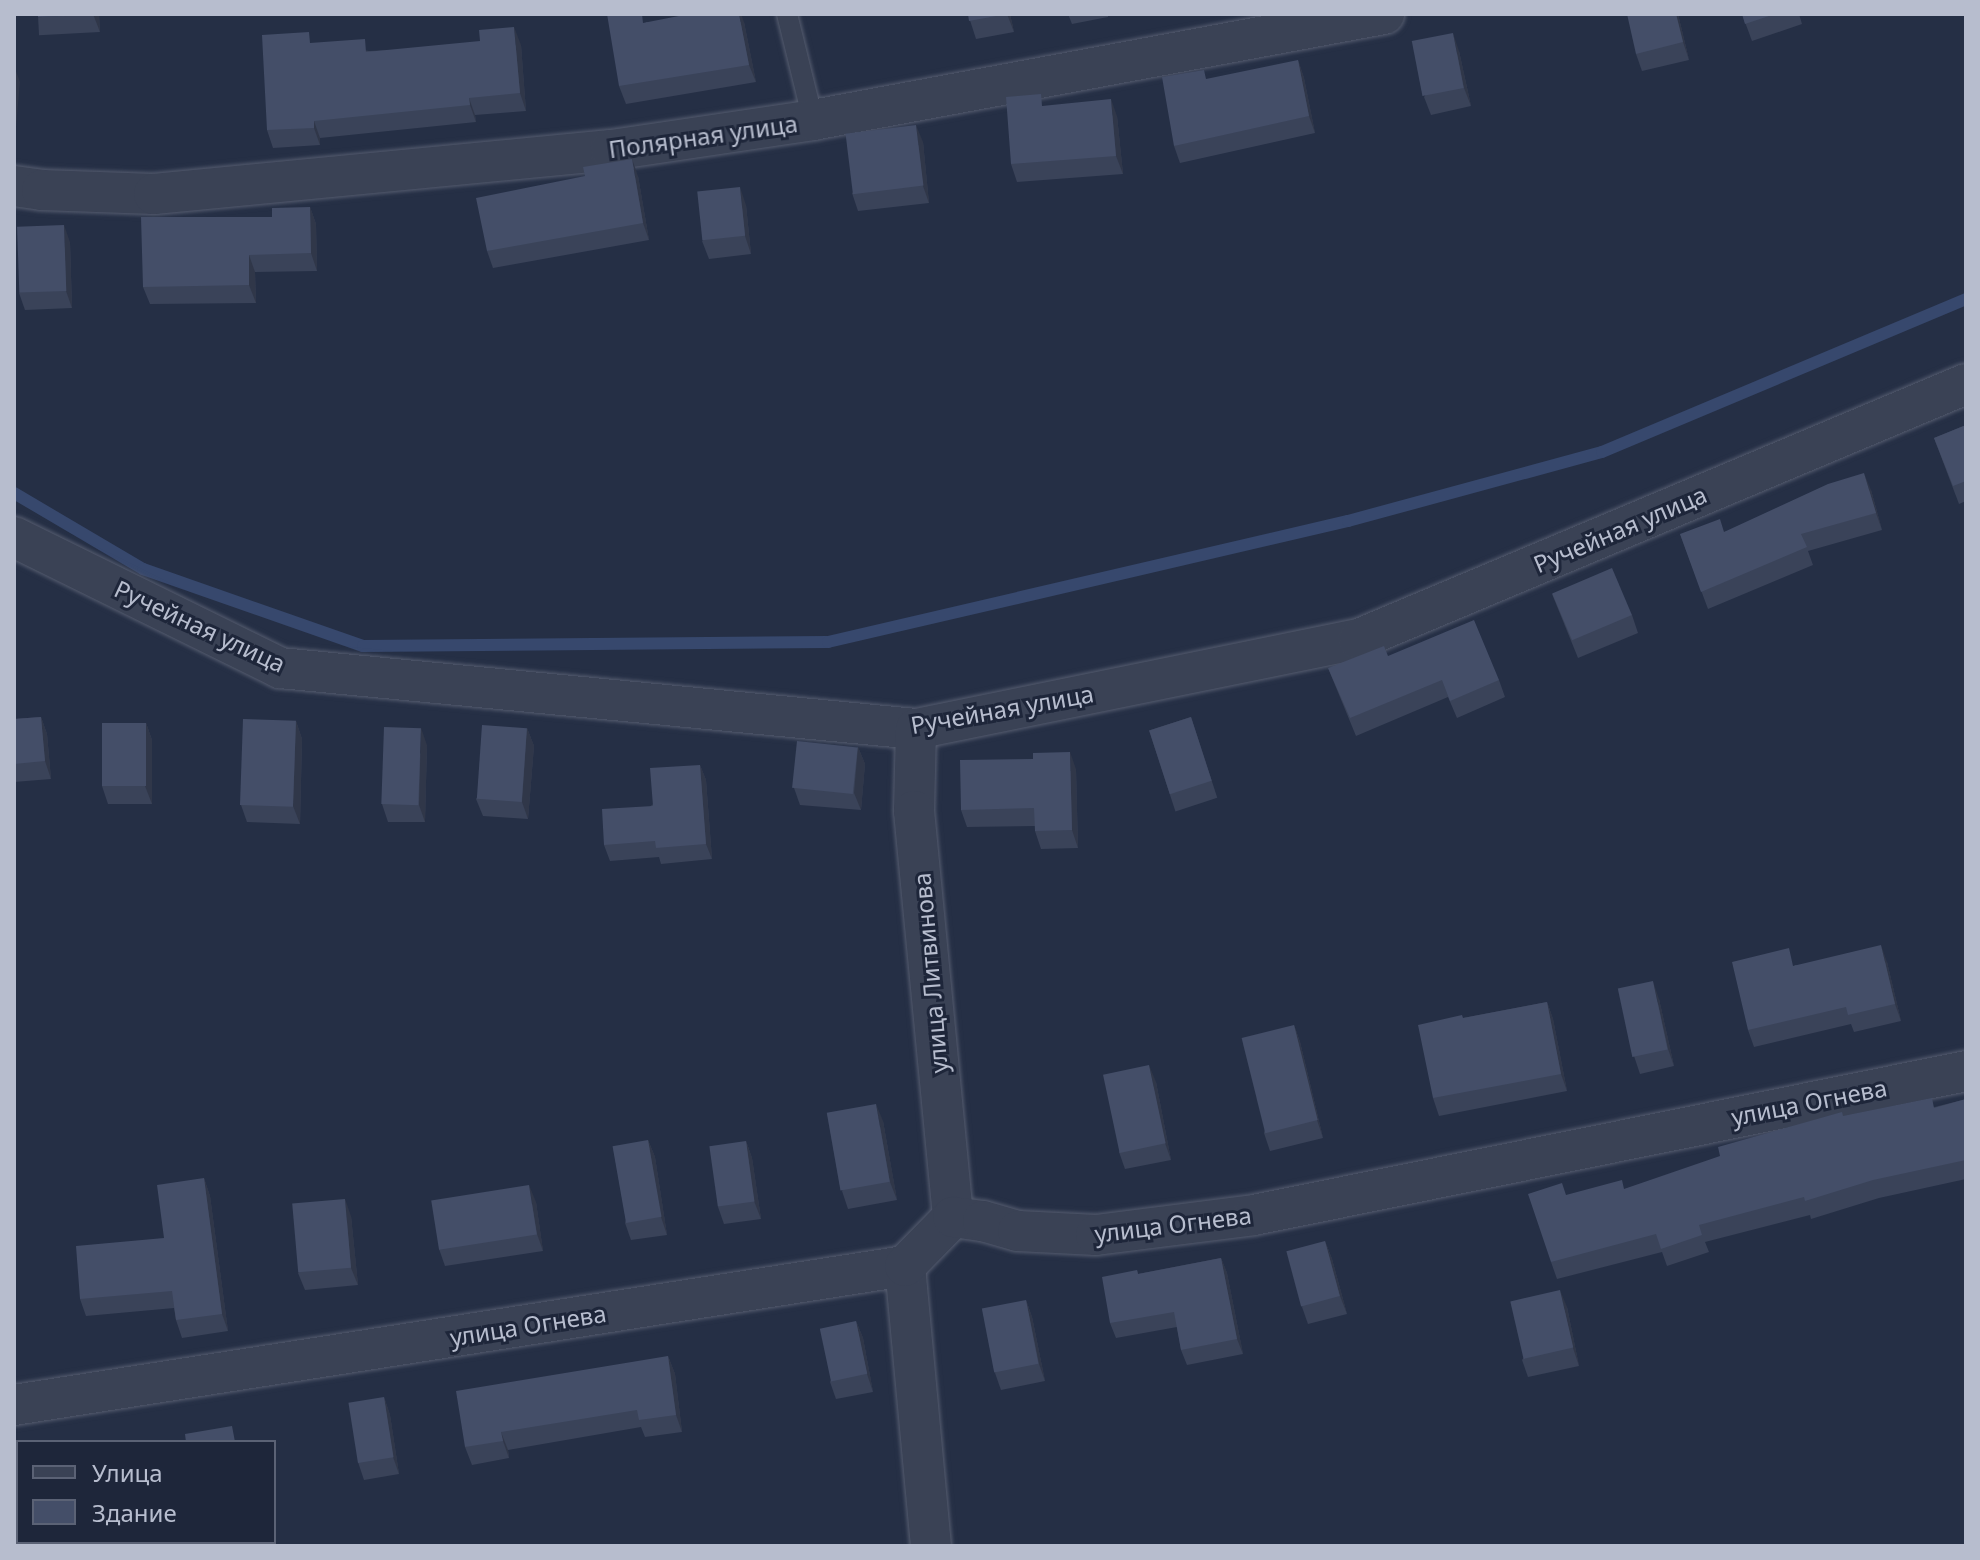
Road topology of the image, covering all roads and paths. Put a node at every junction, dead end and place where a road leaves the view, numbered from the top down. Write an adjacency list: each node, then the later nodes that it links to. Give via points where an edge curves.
1 (787, 14): 3 (lane)
2 (1384, 14): 3 (street, Полярная улица)
3 (813, 120): 4 (street, Полярная улица, via 611,150 154,194)
4 (14, 186)
5 (1966, 384): 7 (street, Ручейная улица, via 1359,639)
6 (14, 537): 7 (street, Ручейная улица, via 280,668)
7 (916, 729): 9 (street, улица Литвинова, via 914,811)
8 (1966, 1071): 9 (street, улица Огнева, via 1254,1215 1096,1235 1018,1231)
9 (953, 1217): 10 (street)
10 (905, 1266): 11 (street, улица Огнева); 12 (street)
11 (14, 1405)
12 (931, 1546)

